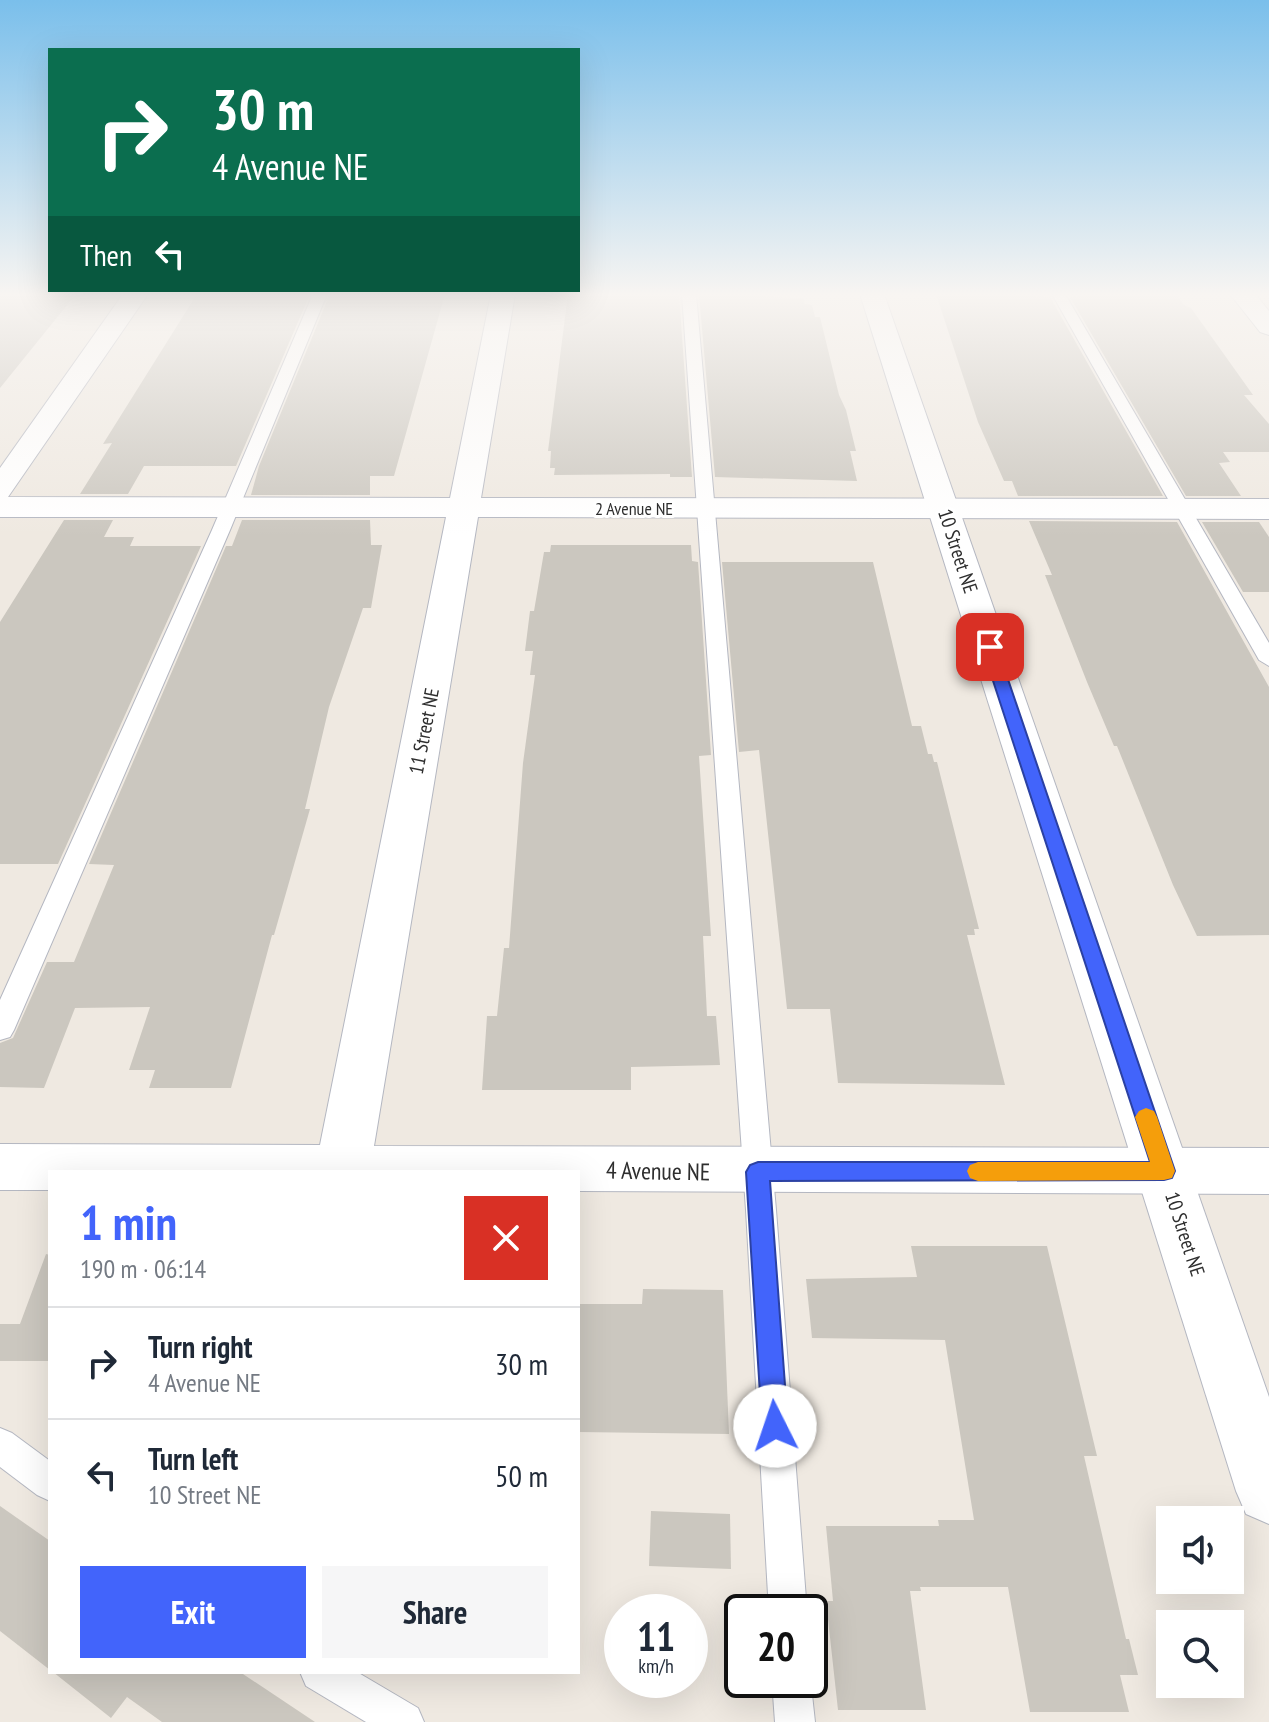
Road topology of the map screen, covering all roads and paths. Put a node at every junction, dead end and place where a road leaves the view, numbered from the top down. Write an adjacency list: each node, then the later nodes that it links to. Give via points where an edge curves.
1 (80, 374): 7 (street)
2 (286, 374): 9 (lane)
3 (489, 374): 10 (street, 11 Street NE)
4 (695, 374): 11 (lane)
5 (899, 374): 12 (street, 10 Street NE)
6 (1104, 374): 13 (lane)
7 (0, 490)
8 (0, 507): 9 (street, 2 Avenue NE)
9 (230, 507): 10 (street, 2 Avenue NE); 16 (lane)
10 (466, 508): 11 (street, 2 Avenue NE); 18 (street, 11 Street NE)
11 (705, 508): 12 (street, 2 Avenue NE); 21 (lane)
12 (943, 508): 13 (street, 2 Avenue NE); 19 (street, 10 Street NE)
13 (1182, 509): 14 (street, 2 Avenue NE); 15 (lane)
14 (1269, 509)
15 (1269, 660)
16 (0, 1030)
17 (0, 1167): 18 (street, 4 Avenue NE)
18 (343, 1167): 21 (street, 4 Avenue NE)
19 (1164, 1171): 20 (street, 4 Avenue NE); 21 (street, 4 Avenue NE); 24 (street, 10 Street NE)
20 (1269, 1171)
21 (758, 1172): 25 (lane)
22 (0, 1445): 23 (lane)
23 (48, 1481)
24 (1269, 1491)
25 (787, 1594)
26 (323, 1674): 28 (lane)
27 (793, 1698): 29 (lane)
28 (404, 1722)
29 (795, 1722)

